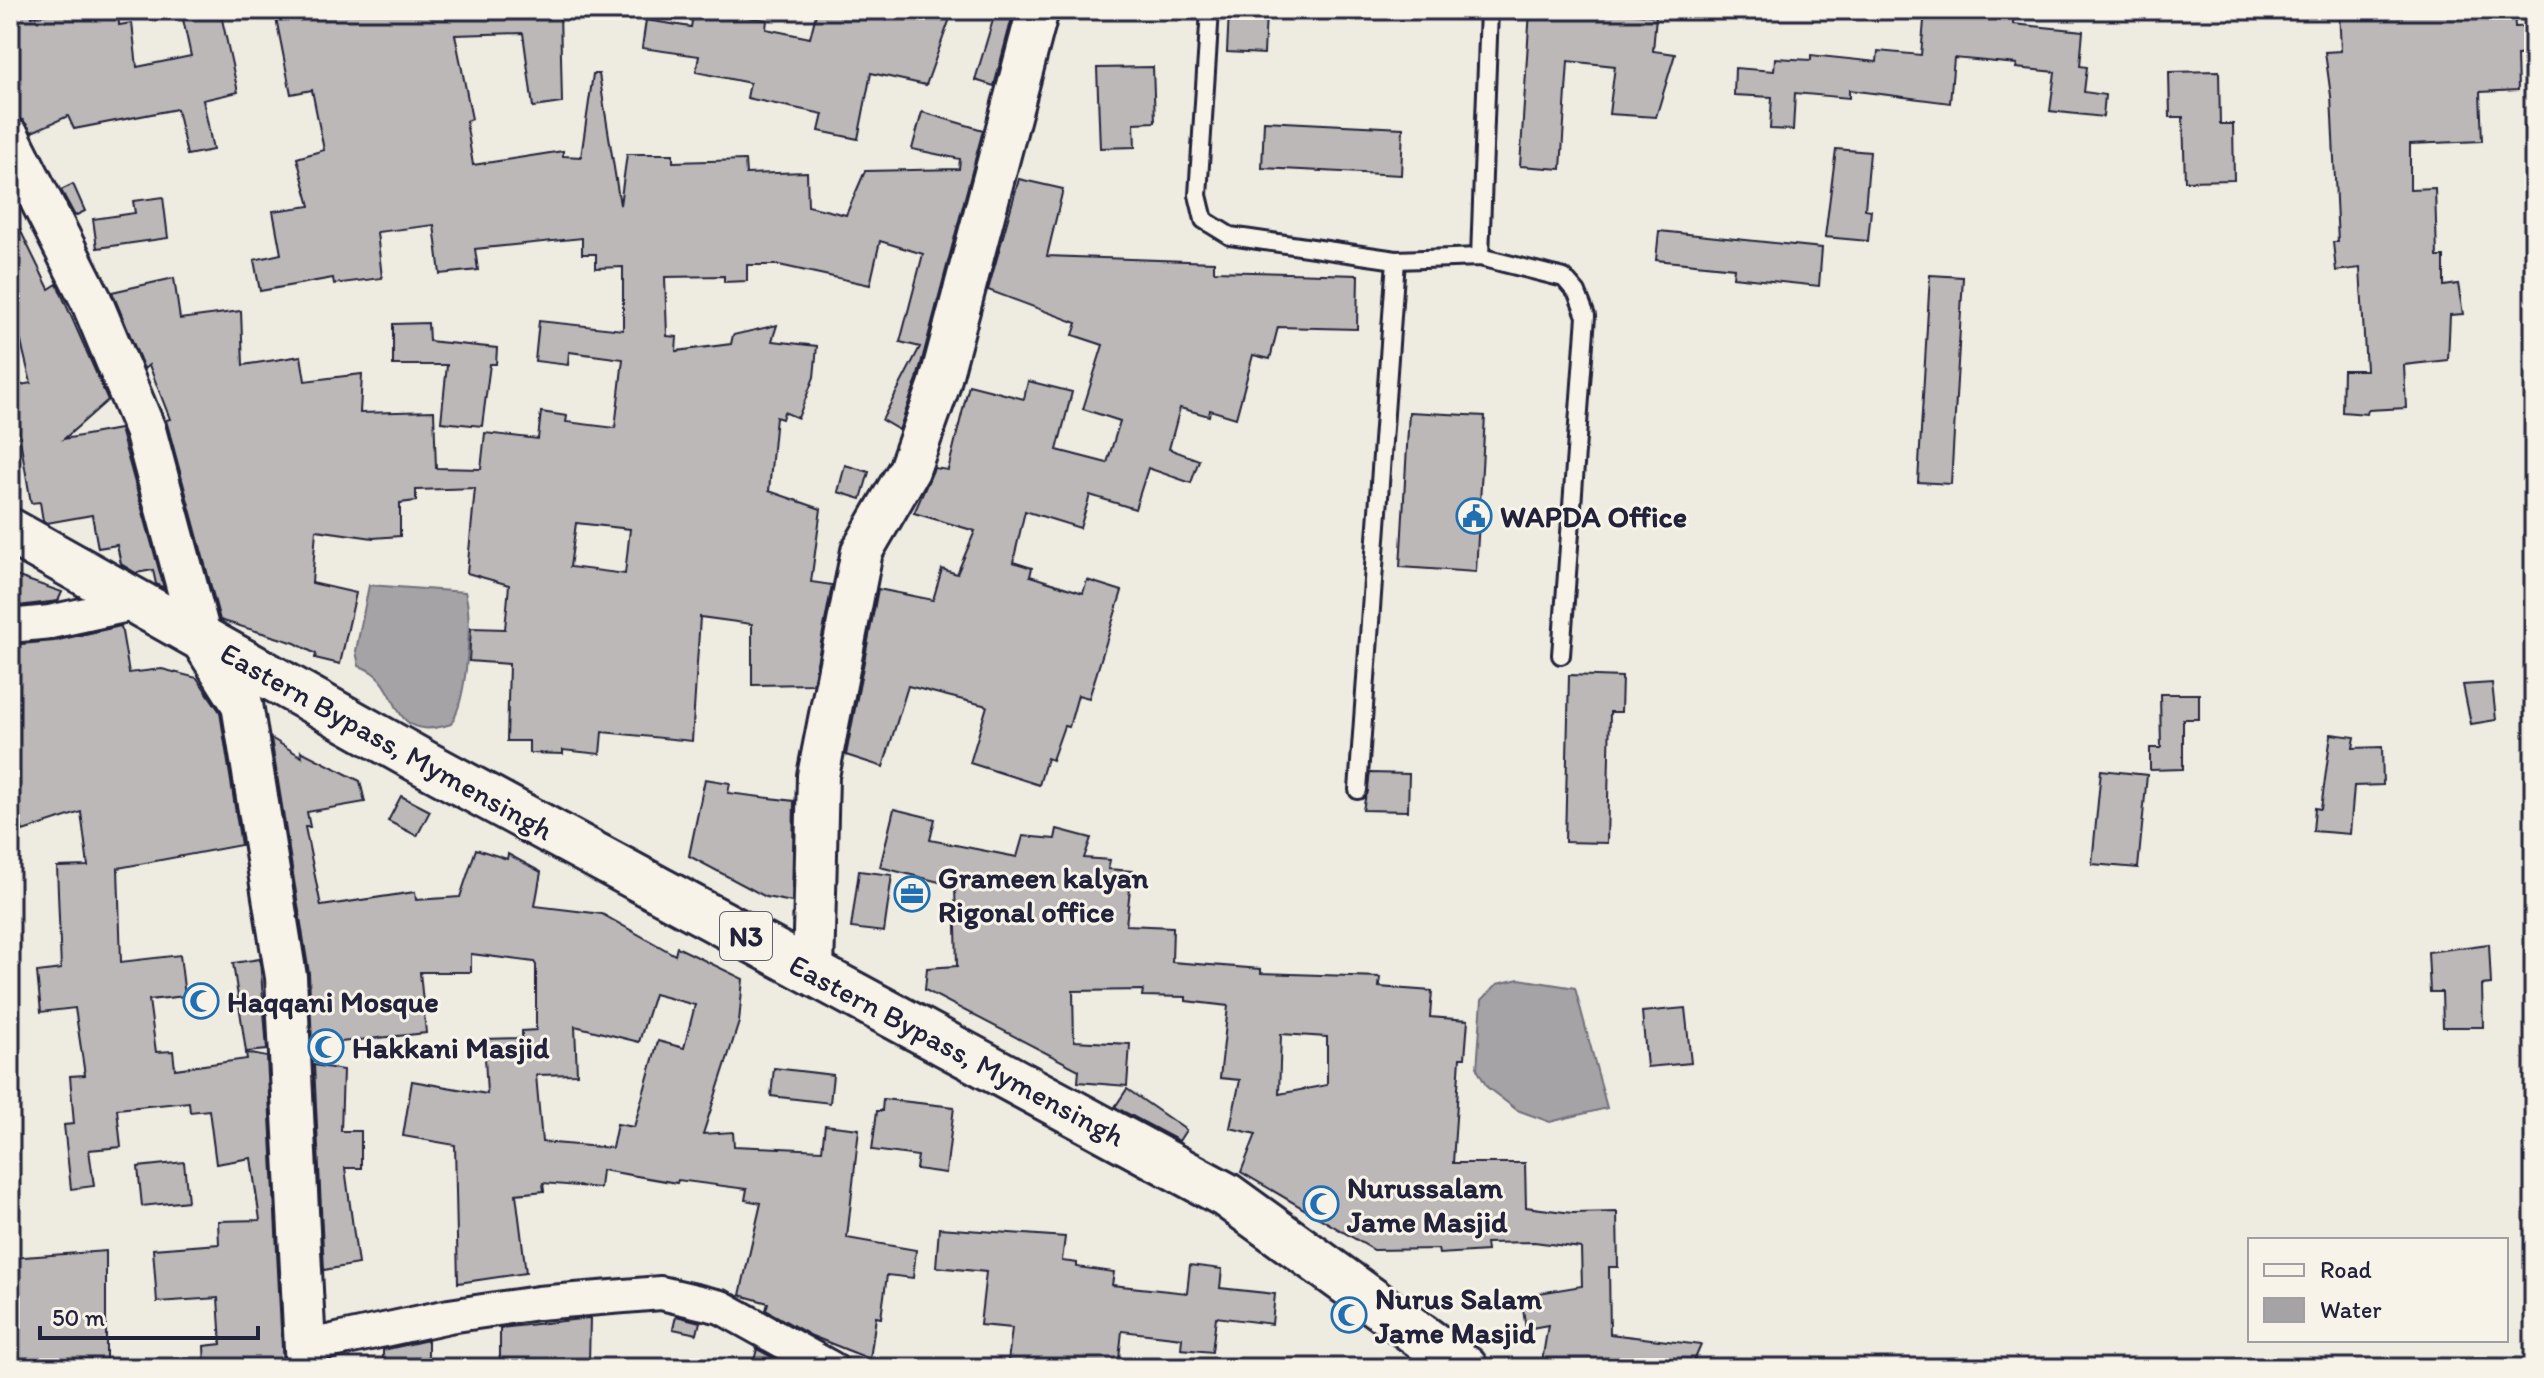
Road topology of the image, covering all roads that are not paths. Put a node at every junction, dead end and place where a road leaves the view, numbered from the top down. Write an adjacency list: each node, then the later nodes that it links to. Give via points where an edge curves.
1 (1038, 10): 13 (street, via 939,386 909,470 862,551 818,776)
2 (1210, 10): 6 (lane, via 1198,195 1204,220 1230,236)
3 (1489, 10): 5 (lane)
4 (10, 139): 10 (street, via 91,300 145,430)
5 (1480, 257): 6 (lane); 11 (lane, via 1564,278 1586,316)
6 (1396, 260): 12 (lane)
7 (10, 531): 8 (highway, Eastern Bypass, Mymensingh / N3)
8 (137, 603): 9 (street); 10 (highway, Eastern Bypass, Mymensingh / N3)
9 (10, 626)
10 (201, 639): 13 (highway, Eastern Bypass, Mymensingh / N3); 14 (street, via 242,704 286,977)
11 (1561, 655)
12 (1358, 790)
13 (813, 972): 16 (highway, Eastern Bypass, Mymensingh / N3, via 1226,1195)
14 (305, 1357): 15 (street, via 449,1316 661,1293 721,1307)
15 (831, 1368)
16 (1465, 1368)

